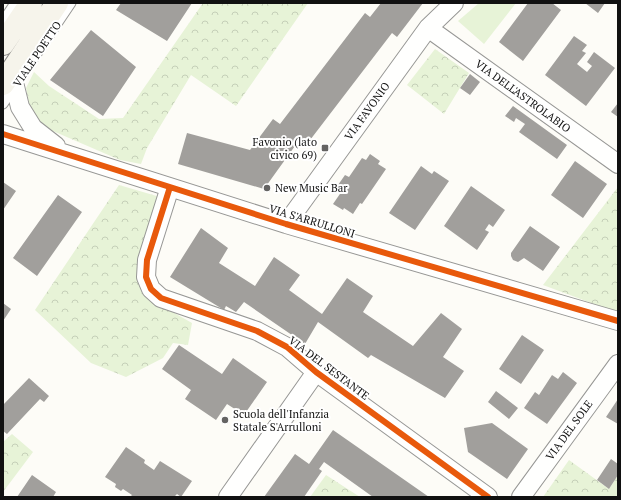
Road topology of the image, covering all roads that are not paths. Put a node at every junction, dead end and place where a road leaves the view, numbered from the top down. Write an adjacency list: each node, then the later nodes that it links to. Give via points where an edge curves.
1 (15, 3): 6 (lane)
2 (31, 3): 8 (main road)
3 (57, 3): 9 (main road, VIALE POETTO)
4 (71, 3): 9 (lane, VIALE POETTO)
5 (454, 3): 7 (street, VIA FAVONIO)
6 (3, 21)
7 (428, 28): 13 (street, VIA DELL'ASTROLABIO); 15 (street, VIA FAVONIO)
8 (3, 44)
9 (10, 80): 10 (lane, VIALE POETTO); 12 (street, VIA S'ARRULLONI, via 20,107 33,128 53,144)
10 (3, 104)
11 (3, 134): 12 (street, VIA S'ARRULLONI)
12 (76, 157): 14 (street, VIA S'ARRULLONI)
13 (618, 164)
14 (170, 187): 15 (street, VIA S'ARRULLONI); 18 (street, VIA DEL SESTANTE, via 147,260 146,276 151,289 161,298 263,334 287,347)
15 (286, 224): 16 (street, VIA S'ARRULLONI)
16 (618, 321)
17 (618, 364): 21 (street, VIA DEL SOLE)
18 (316, 372): 19 (street); 20 (street, VIA DEL SESTANTE)
19 (228, 497)
20 (488, 497)
21 (521, 497)

